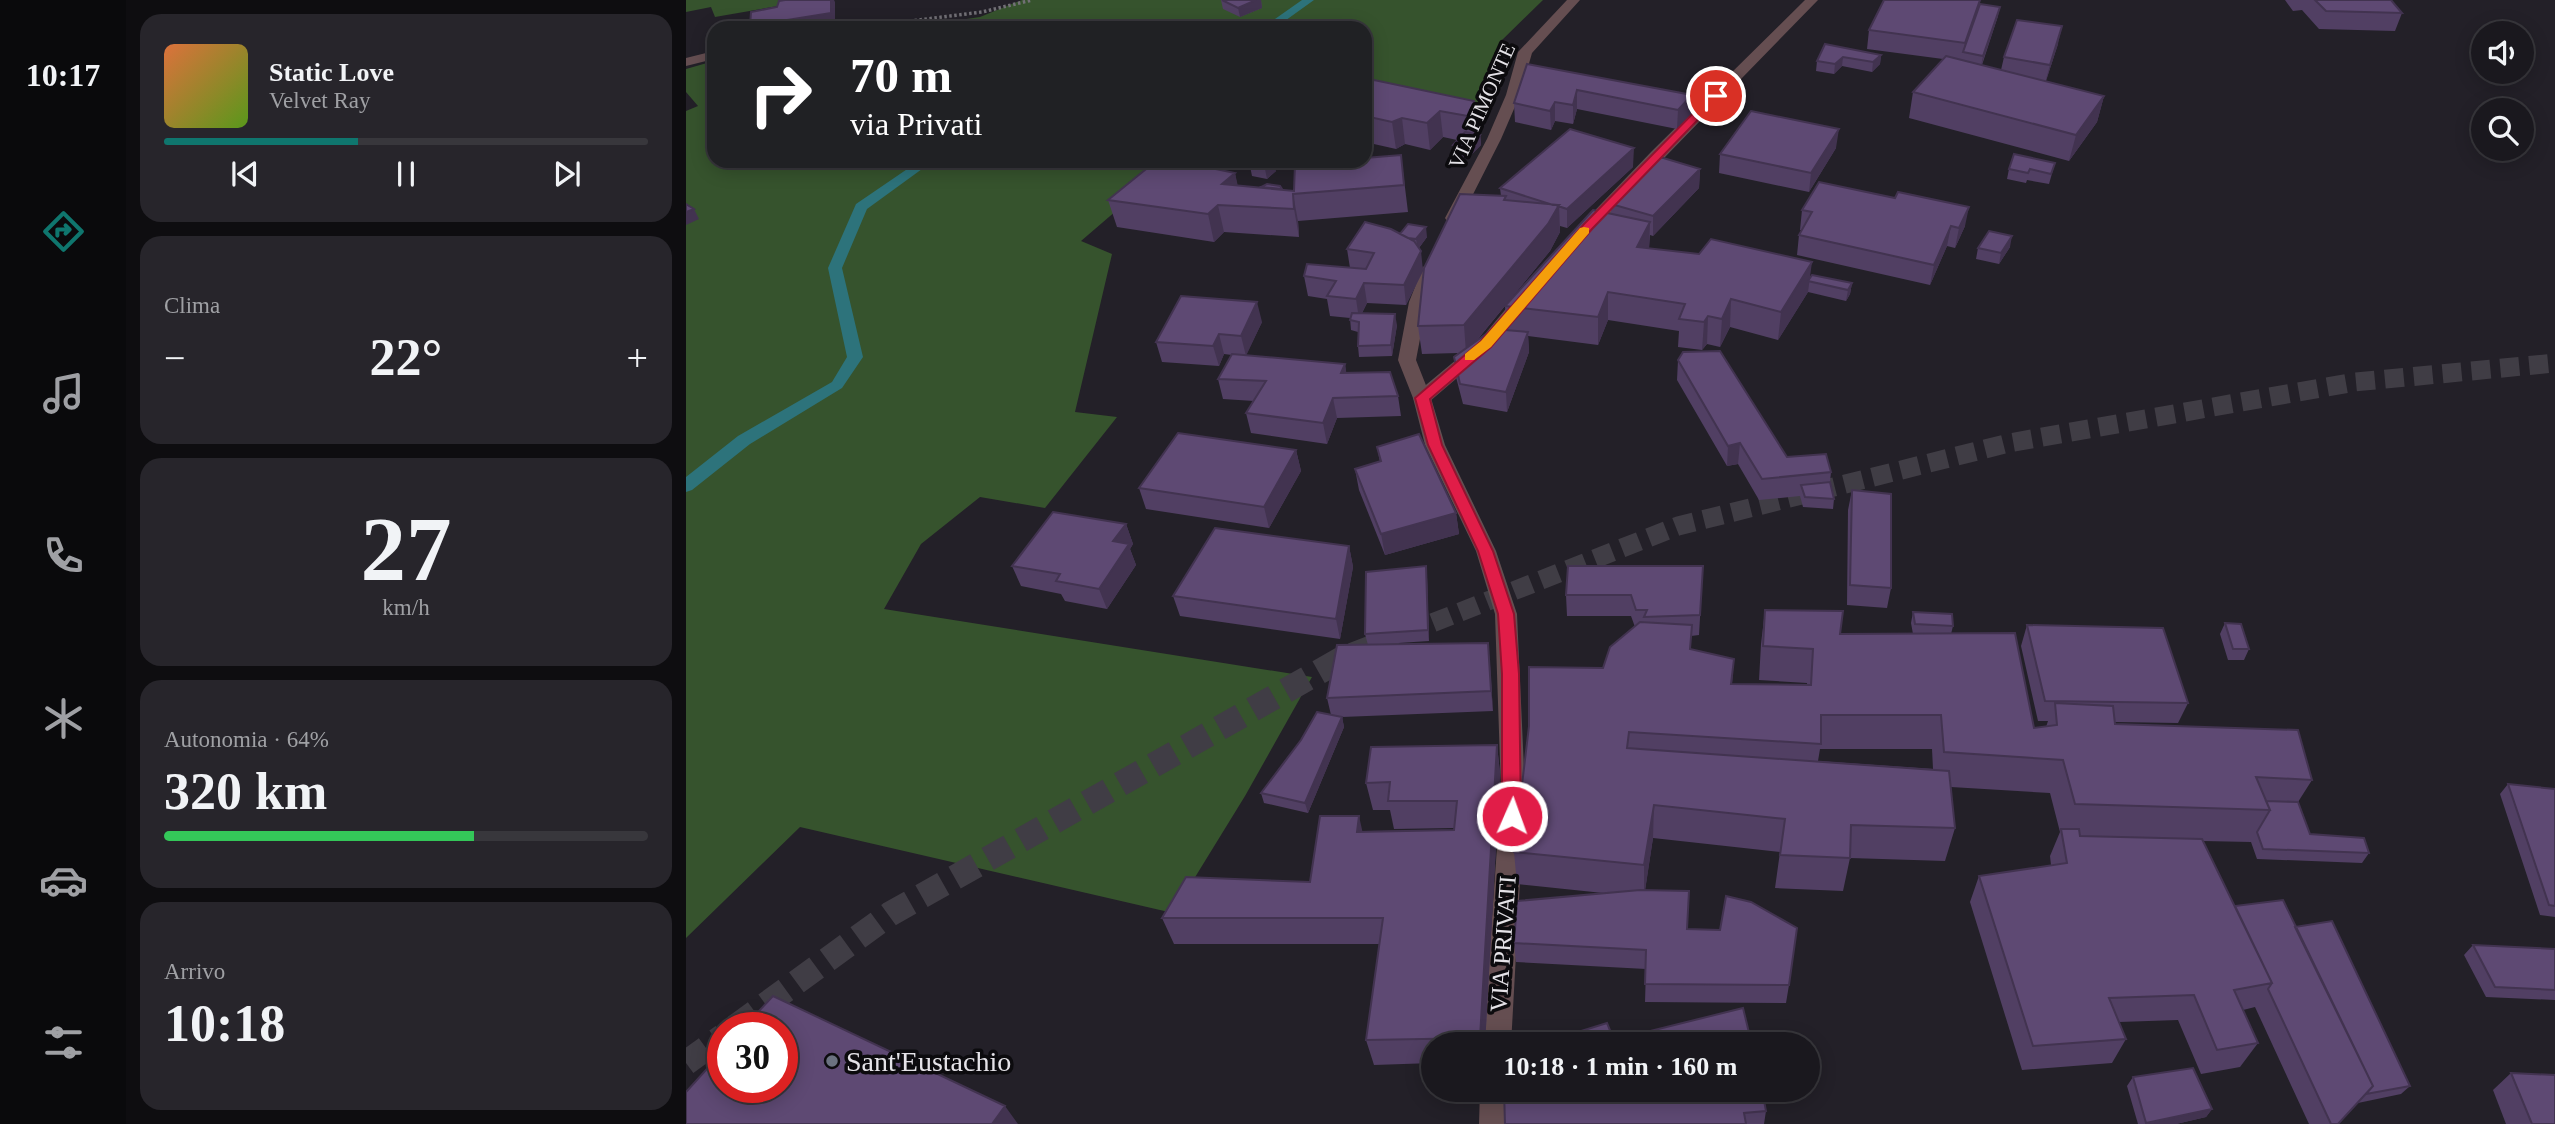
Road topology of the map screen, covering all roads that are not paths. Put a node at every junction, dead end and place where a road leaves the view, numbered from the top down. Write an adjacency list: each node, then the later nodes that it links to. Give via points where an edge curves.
1 (1574, 0): 7 (street, VIA PIMONTE, via 1525,52 1494,139 1440,244 1418,302 1407,360)
2 (1812, 0): 5 (street)
3 (707, 57): 4 (street)
4 (686, 62)
5 (1571, 246)
6 (1536, 285): 7 (street, via 1486,344)
7 (1422, 398): 8 (street, VIA PRIVATI, via 1435,445 1486,551 1506,614 1513,791)
8 (1497, 1032)
9 (1494, 1102): 10 (street)
10 (1494, 1124)

